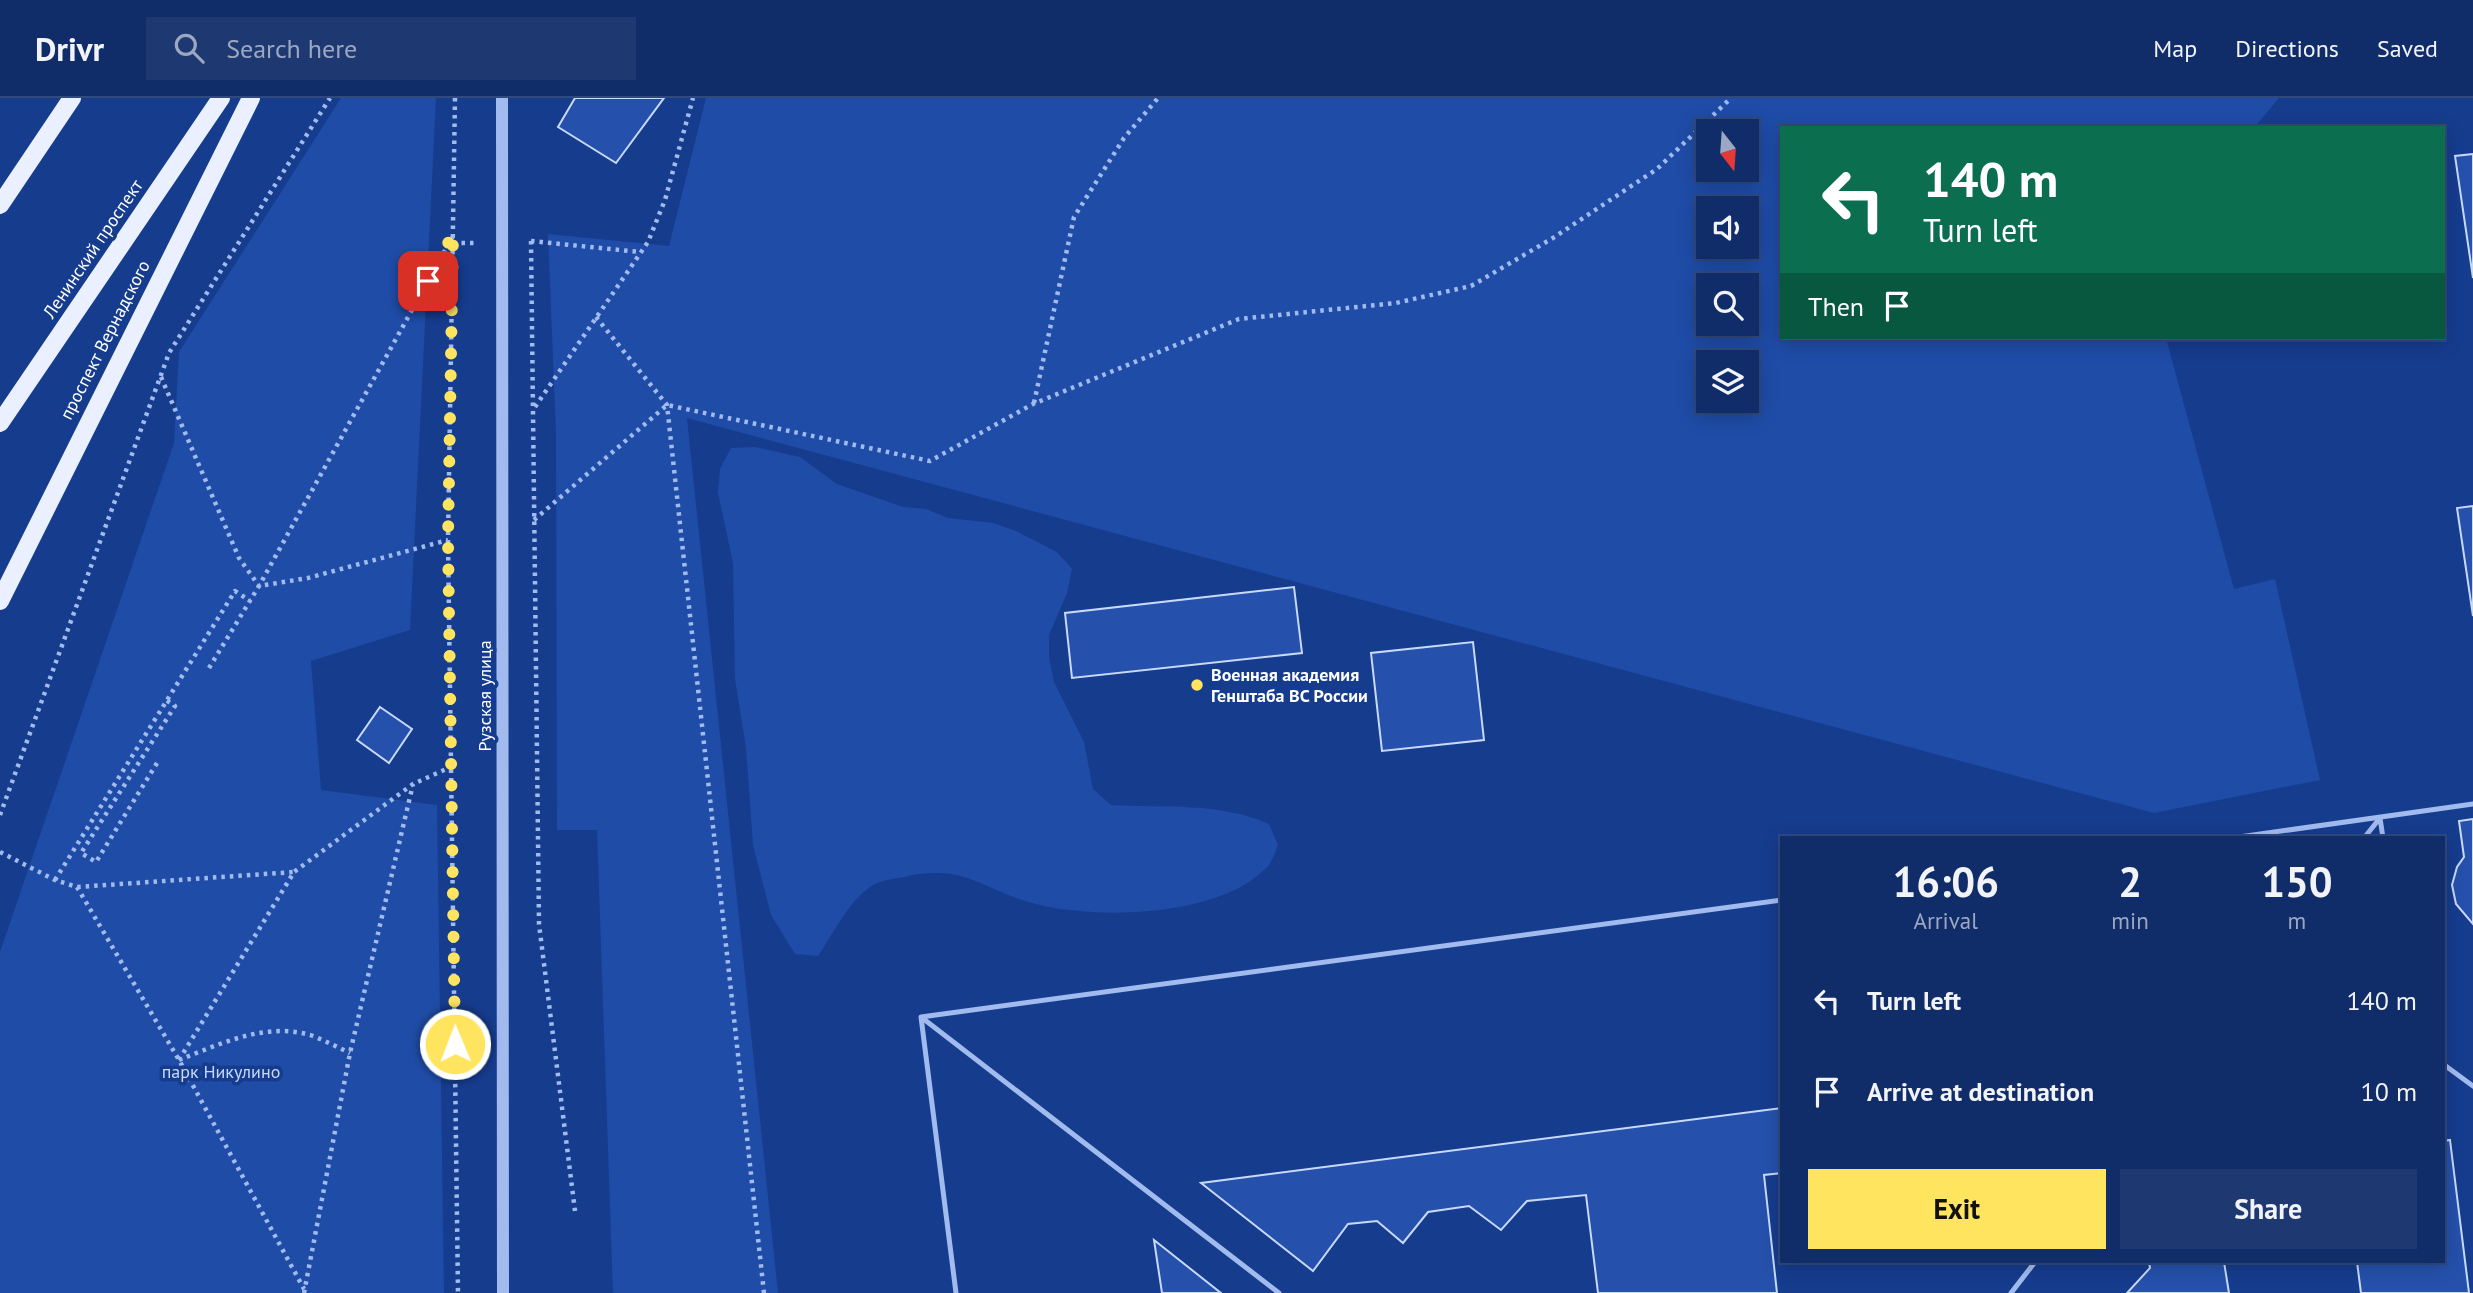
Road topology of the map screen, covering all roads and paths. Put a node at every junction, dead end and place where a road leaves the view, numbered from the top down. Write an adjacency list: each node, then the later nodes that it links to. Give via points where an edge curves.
1 (72, 98): 10 (main road)
2 (221, 98): 18 (main road, Ленинский проспект)
3 (251, 98): 22 (main road, проспект Вернадского)
4 (330, 98): 14 (path, via 169,353)
5 (455, 98): 11 (path)
6 (502, 98): 49 (street, Рузская улица)
7 (693, 98): 12 (path, via 665,200)
8 (1158, 98): 15 (path, via 1125,138 1073,217)
9 (1731, 98): 15 (path, via 1657,169 1471,286 1396,303 1238,319)
10 (0, 205)
11 (453, 234): 20 (path); 21 (path)
12 (640, 252): 13 (path); 17 (path, via 531,241)
13 (596, 317): 16 (path); 17 (path)
14 (161, 376): 21 (path, via 239,558); 30 (path)
15 (1034, 404): 16 (path, via 930,461)
16 (667, 405): 19 (path); 50 (path)
17 (534, 407): 19 (path)
18 (0, 423)
19 (534, 520): 45 (path, via 539,924)
20 (448, 540): 21 (path, via 308,578); 27 (path)
21 (259, 586): 23 (path)
22 (0, 601)
23 (250, 601): 24 (path); 25 (path, via 235,591)
24 (209, 668)
25 (166, 700): 26 (path, via 176,706 81,853 96,862); 37 (path)
26 (157, 763)
27 (453, 766): 28 (path); 48 (path)
28 (413, 785): 36 (path); 41 (path)
29 (2473, 804): 31 (lane)
30 (0, 815)
31 (2380, 818): 32 (lane); 33 (lane); 34 (lane)
32 (2247, 836)
33 (2366, 836)
34 (2383, 836)
35 (0, 852): 37 (path)
36 (294, 872): 38 (path); 42 (path)
37 (55, 880): 38 (path)
38 (77, 887): 42 (path)
39 (1780, 900): 40 (lane)
40 (921, 1017): 51 (lane); 52 (lane)
41 (350, 1053): 42 (path, via 309,1035 268,1030); 47 (path)
42 (178, 1060): 47 (path)
43 (2445, 1065): 44 (lane)
44 (2473, 1086)
45 (575, 1211)
46 (2034, 1263): 53 (lane)
47 (305, 1292)
48 (457, 1293)
49 (503, 1293)
50 (764, 1293)
51 (956, 1293)
52 (1279, 1293)
53 (2011, 1293)

